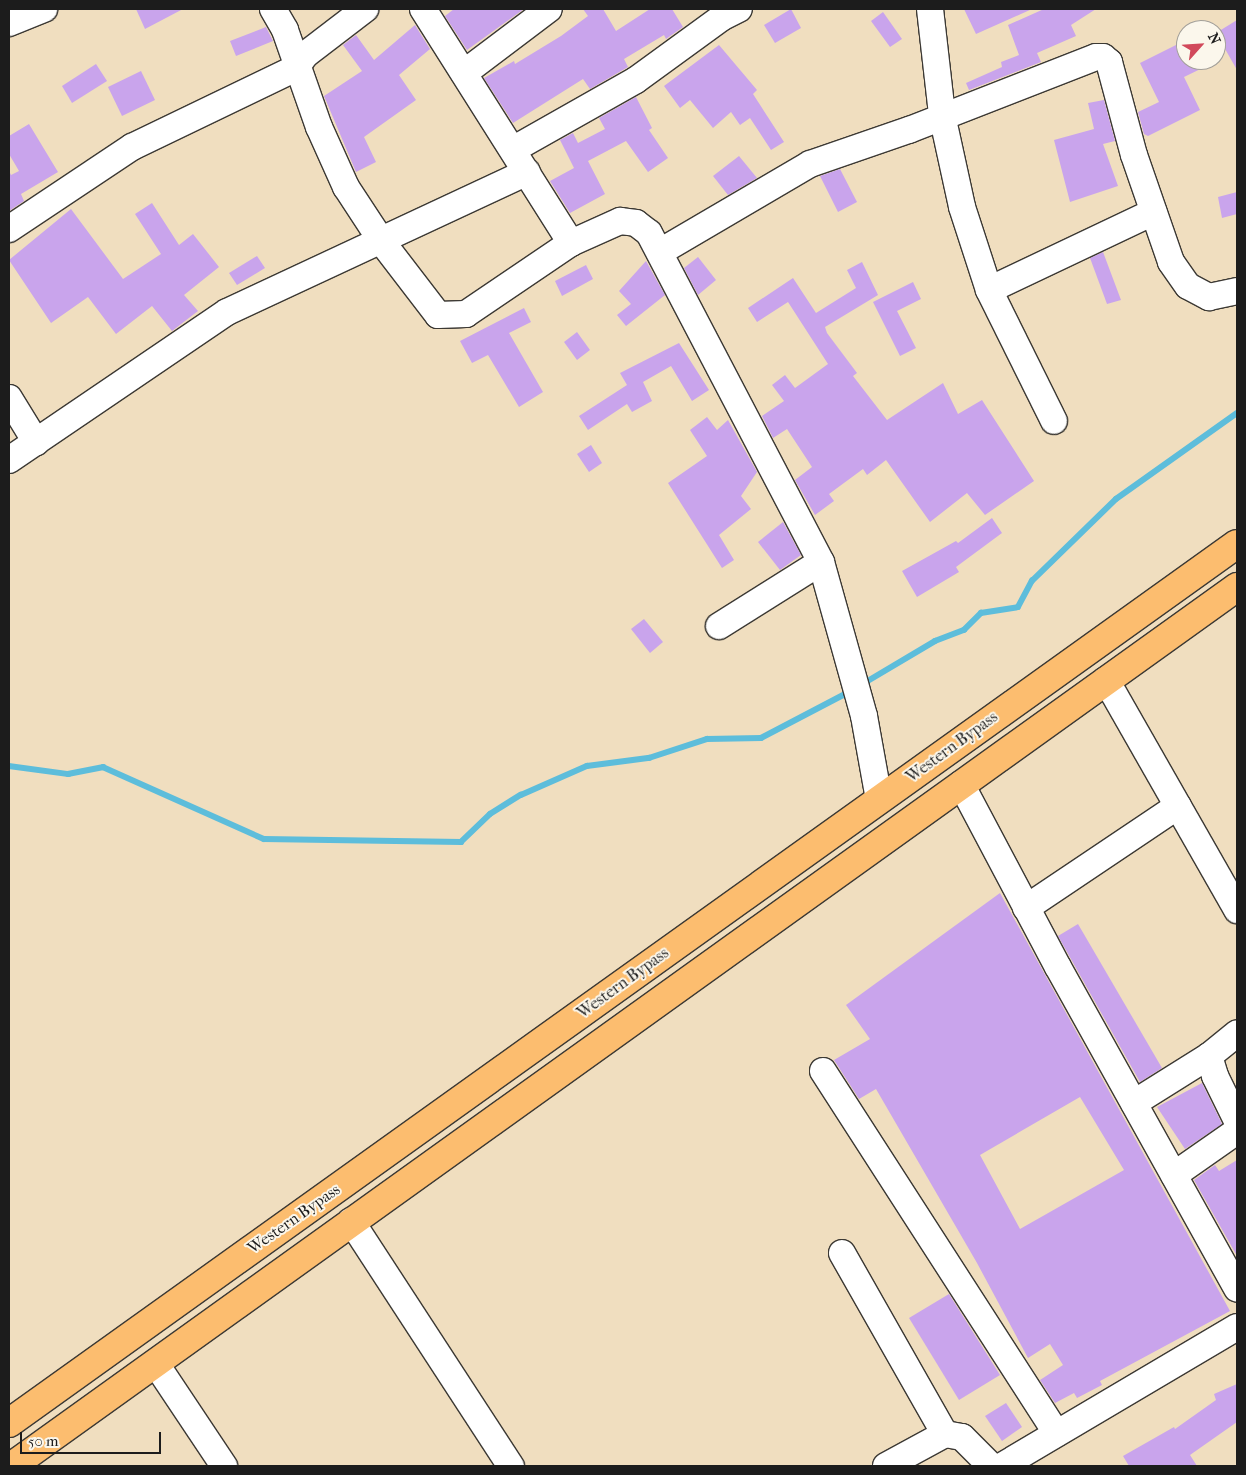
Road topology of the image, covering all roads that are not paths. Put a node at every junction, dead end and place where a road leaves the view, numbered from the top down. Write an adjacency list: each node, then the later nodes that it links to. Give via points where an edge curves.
1 (44, 9): 8 (street)
2 (273, 9): 9 (street, via 285,30)
3 (365, 9): 9 (street, via 305,55)
4 (423, 9): 10 (street)
5 (549, 9): 10 (street)
6 (930, 9): 11 (street)
7 (726, 12): 12 (street, via 636,80)
8 (9, 23)
9 (296, 68): 15 (street, via 132,147); 16 (street, via 346,187)
10 (464, 73): 12 (street)
11 (942, 115): 14 (street, via 1096,56 1103,57 1109,62); 18 (street, via 909,130 810,164); 19 (street, via 962,206)
12 (514, 149): 13 (street)
13 (527, 172): 16 (street); 17 (street)
14 (1153, 212): 19 (street); 20 (street, via 1171,262 1188,286 1210,297)
15 (9, 229)
16 (382, 242): 17 (street, via 425,302 438,315 450,317 466,314); 23 (street, via 227,312)
17 (571, 243): 18 (street, via 620,221 636,223 649,233)
18 (660, 252): 26 (street)
19 (989, 290): 22 (street)
20 (1237, 291)
21 (9, 398): 23 (street)
22 (1054, 421)
23 (36, 442): 24 (street)
24 (9, 460)
25 (1237, 544): 31 (main road, Western Bypass)
26 (821, 562): 28 (street); 31 (street, via 864,716)
27 (1237, 587): 29 (main road)
28 (719, 626)
29 (1106, 680): 30 (main road); 32 (street)
30 (961, 784): 33 (street); 42 (main road)
31 (879, 799): 47 (main road, Western Bypass)
32 (1178, 806): 33 (street); 34 (street)
33 (1026, 908): 38 (street)
34 (1237, 910)
35 (1237, 1033): 36 (street)
36 (1209, 1056): 38 (street); 39 (street, via 1214,1076)
37 (823, 1071): 48 (street)
38 (1134, 1103): 41 (street)
39 (1237, 1121)
40 (1237, 1131): 41 (street)
41 (1174, 1175): 44 (street)
42 (351, 1221): 46 (main road); 52 (street)
43 (842, 1253): 49 (street)
44 (1237, 1288)
45 (1237, 1327): 48 (street)
46 (156, 1364): 50 (main road); 51 (street)
47 (9, 1423)
48 (1056, 1433): 55 (street)
49 (945, 1434): 53 (street); 54 (street, via 962,1437)
50 (12, 1466)
51 (224, 1466)
52 (511, 1466)
53 (886, 1466)
54 (991, 1466)
55 (1002, 1466)

